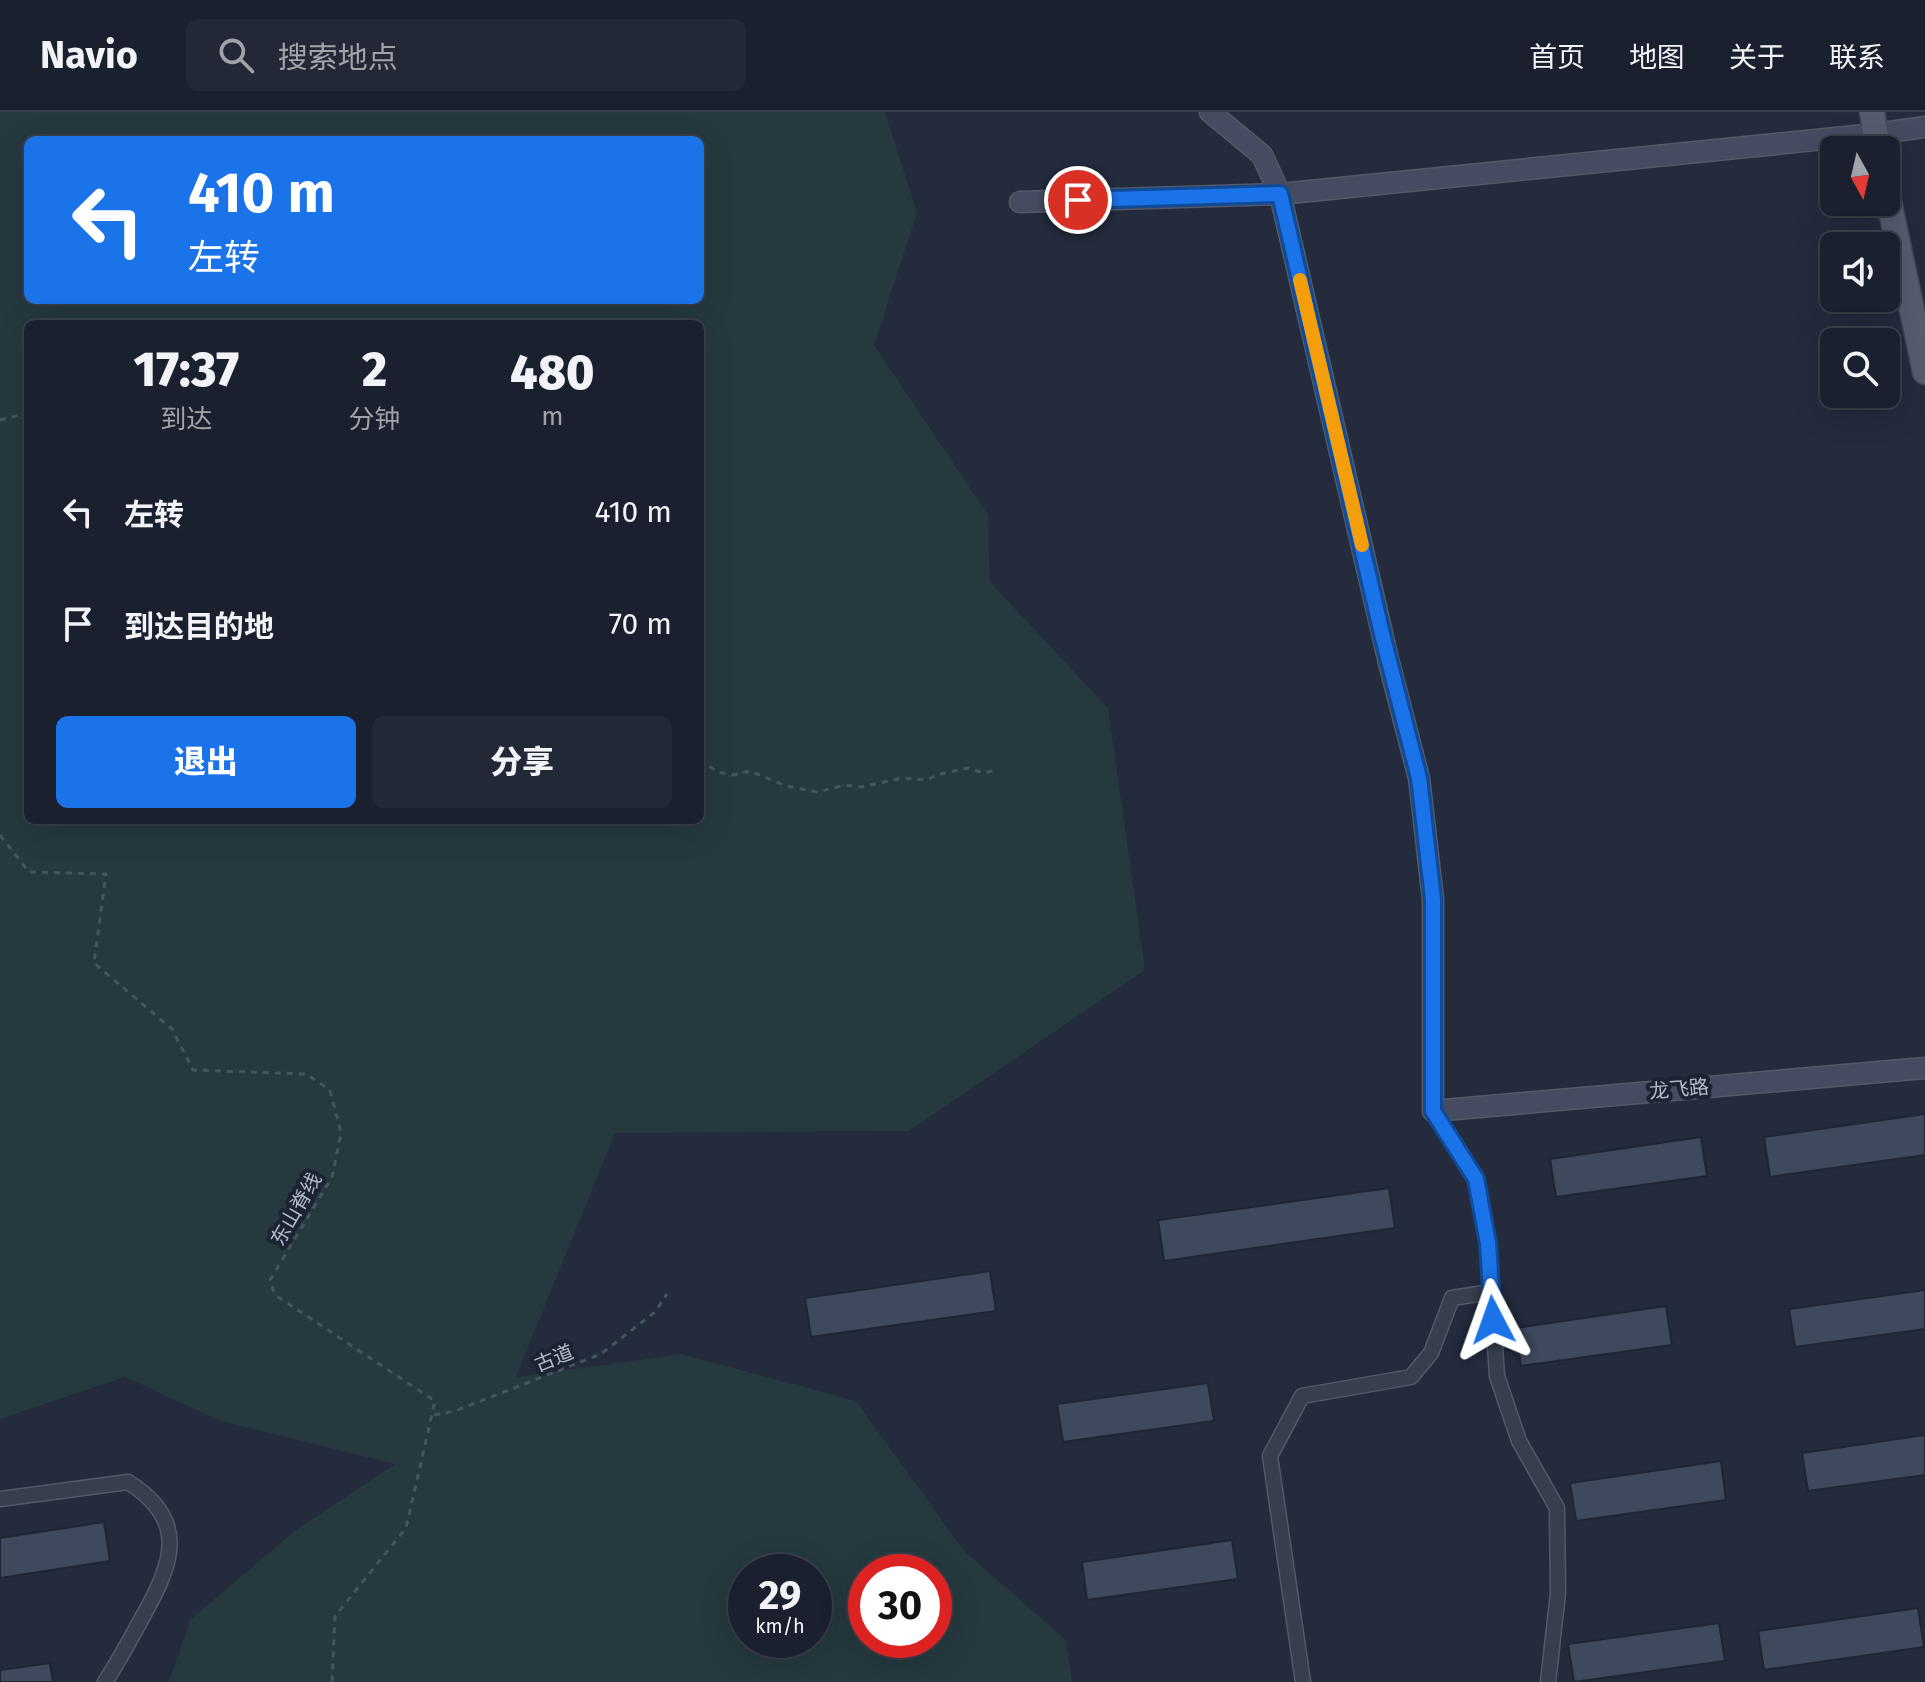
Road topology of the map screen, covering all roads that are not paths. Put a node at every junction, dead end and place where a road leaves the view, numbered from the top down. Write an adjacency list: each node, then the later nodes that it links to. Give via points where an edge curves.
1 (1210, 112): 4 (street, via 1262,155)
2 (1925, 127): 3 (street)
3 (1875, 132): 4 (street)
4 (1280, 194): 5 (street); 9 (street, via 1419,778 1433,899)
5 (1020, 202)
6 (1892, 216): 7 (main road)
7 (1925, 372)
8 (1925, 1068): 9 (street, 龙飞路)
9 (1433, 1111): 10 (street, via 1476,1179)
10 (1491, 1292): 13 (street, via 1452,1298 1431,1353 1411,1377 1302,1396 1270,1456); 14 (street, via 1497,1376 1519,1441 1557,1508 1558,1593)
11 (0, 1499): 12 (street, via 128,1482 160,1507 168,1524 169,1562)
12 (105, 1682)
13 (1303, 1682)
14 (1548, 1682)

